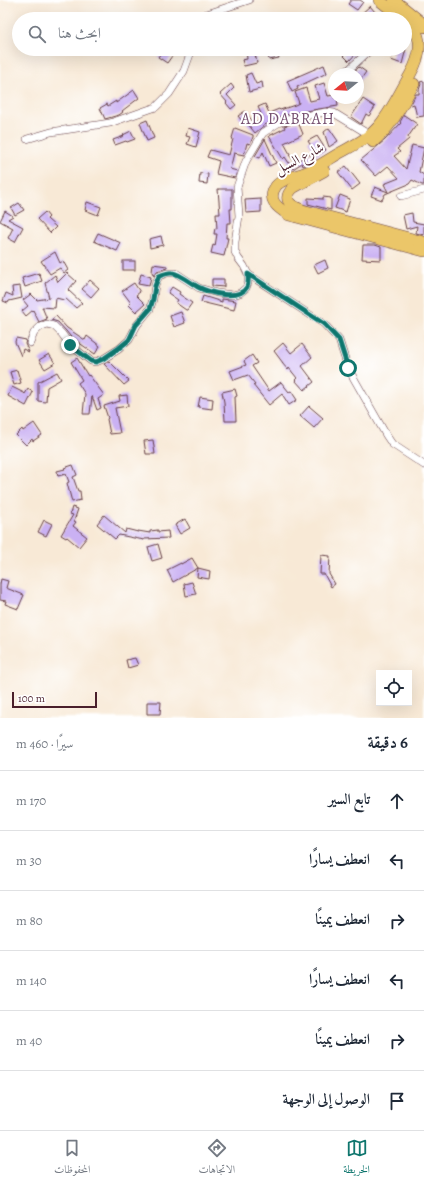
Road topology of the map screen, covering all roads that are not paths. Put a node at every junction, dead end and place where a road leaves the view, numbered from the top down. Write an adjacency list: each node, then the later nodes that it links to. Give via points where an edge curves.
1 (249, 0): 4 (street)
2 (379, 0): 5 (main road, شارع السبل)
3 (394, 0): 6 (main road)
4 (213, 12)
5 (393, 12)
6 (409, 12)
7 (412, 15): 9 (main road)
8 (412, 27): 14 (main road, شارع السبل, via 421,40 420,56)
9 (424, 27)
10 (189, 56): 15 (street, via 173,89 156,107 110,123 51,132)
11 (363, 56): 13 (street)
12 (424, 66): 14 (main road, شارع السبل, via 392,122 384,132)
13 (350, 68)
14 (373, 137): 18 (main road, شارع السبل, via 370,144 293,188 289,192 288,200 298,208); 19 (main road, شارع السبل, via 309,171 277,184 273,195 277,208 288,215); 20 (street, via 326,112 294,118 263,133 246,161 237,187 239,216 235,252)
15 (27, 139)
16 (424, 190): 17 (street)
17 (401, 196)
18 (424, 242)
19 (424, 251)
20 (248, 274): 21 (street, via 246,288 233,295 199,288 176,273 167,272 159,276 150,309 136,325 129,340 96,362 70,345 54,326 47,324 40,327); 22 (street, via 324,324 333,333 339,340 348,368 386,436 392,444)
21 (30, 342)
22 (424, 465)

